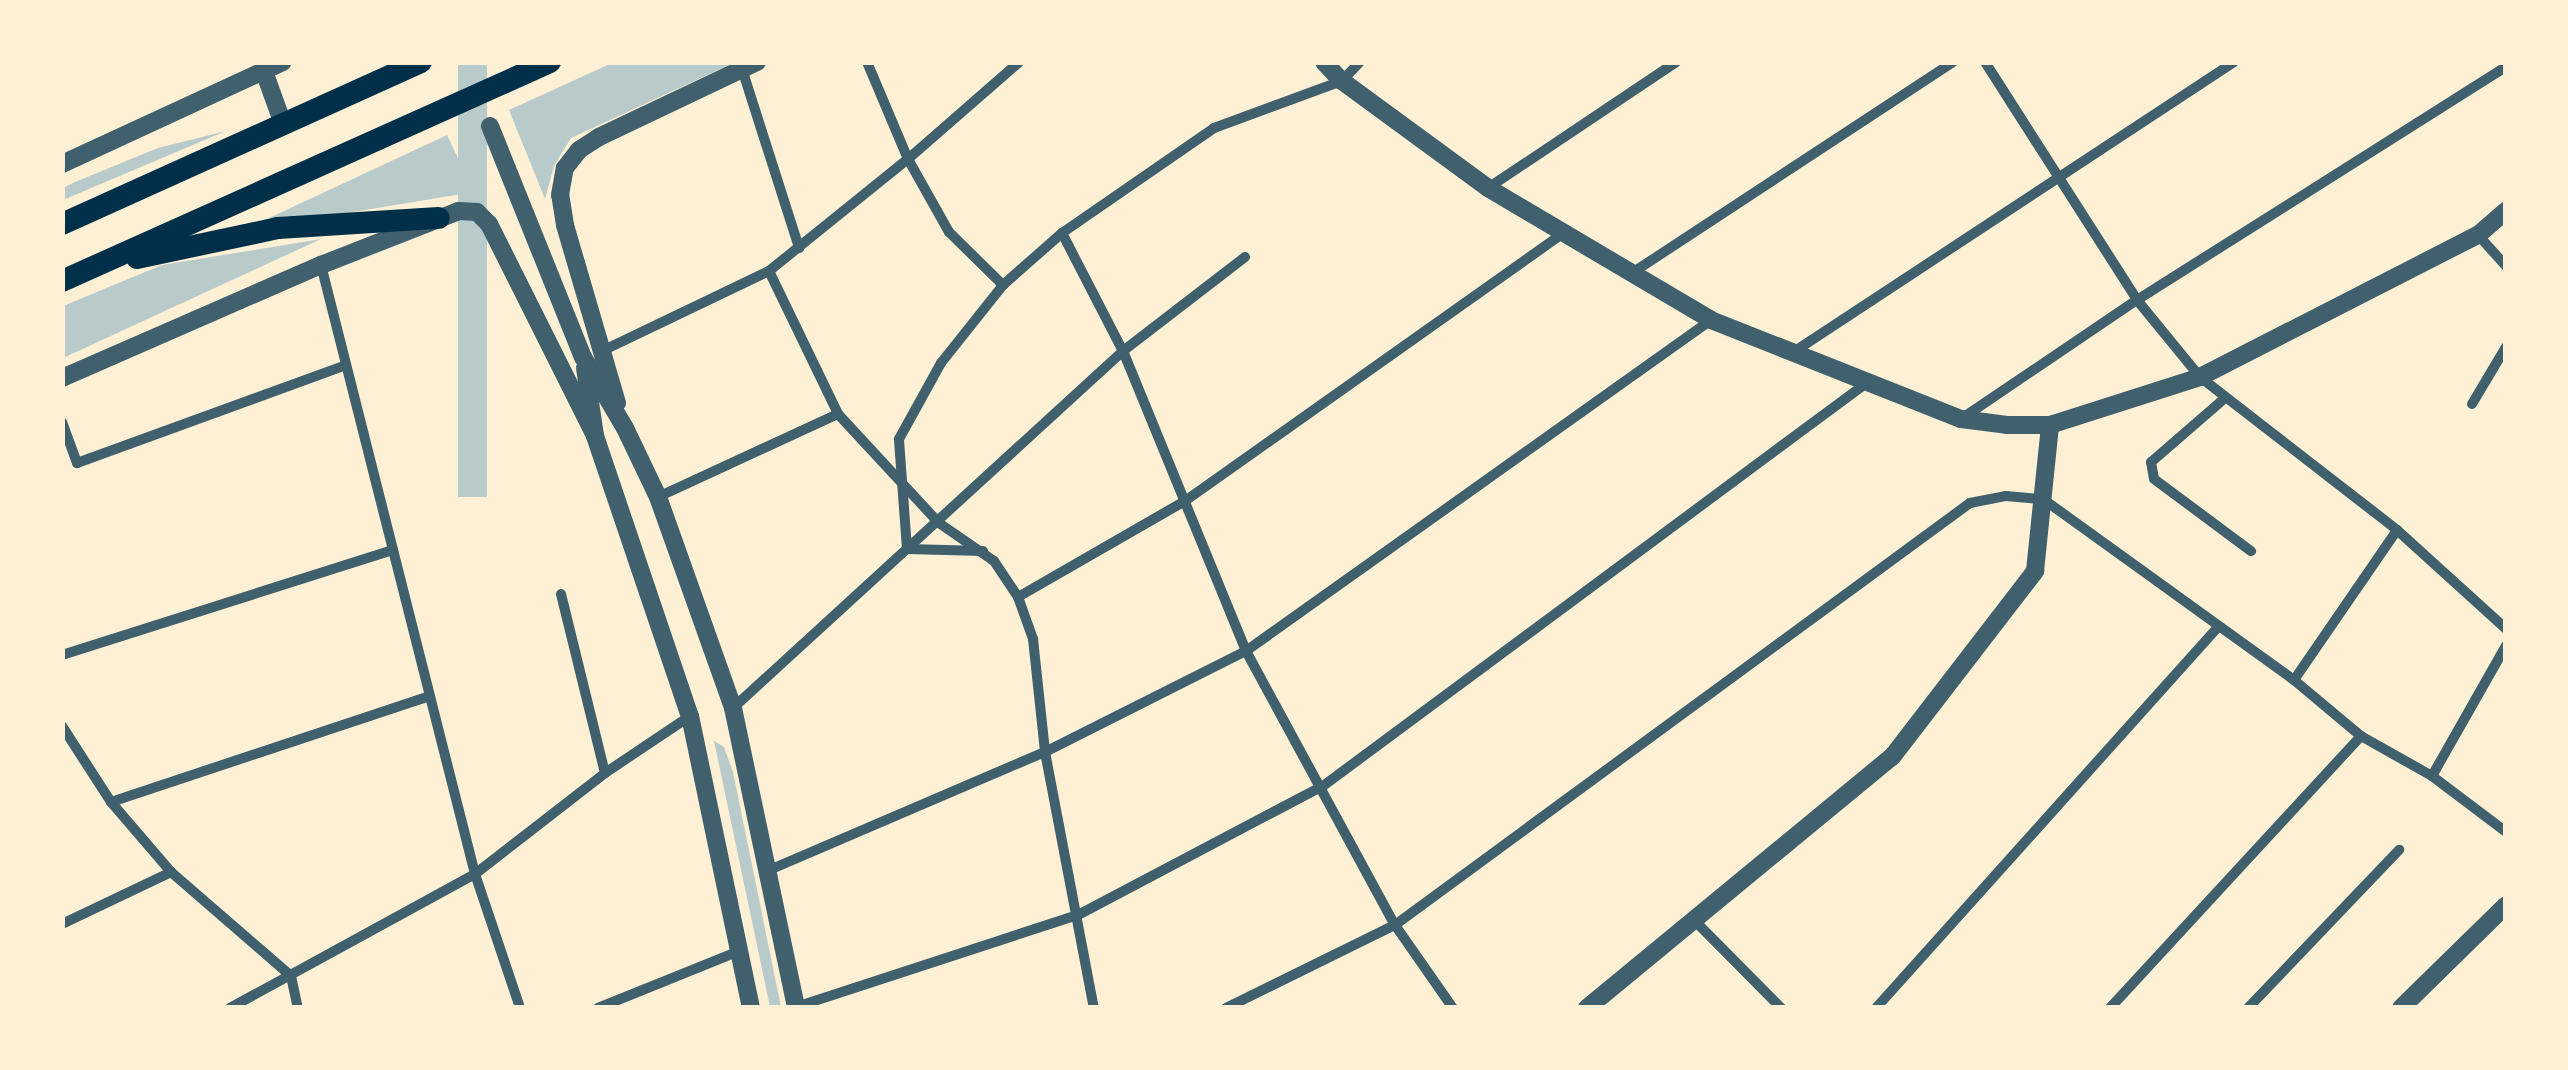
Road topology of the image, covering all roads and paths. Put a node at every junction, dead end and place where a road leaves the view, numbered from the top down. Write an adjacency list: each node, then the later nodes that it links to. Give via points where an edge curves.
1 (283, 62): 14 (street)
2 (421, 62): 16 (highway)
3 (550, 62): 32 (highway)
4 (866, 62): 18 (street)
5 (1019, 62): 18 (street)
6 (1324, 62): 15 (street)
7 (1360, 62): 15 (street)
8 (1676, 62): 21 (street)
9 (1953, 62): 34 (street)
10 (1985, 62): 20 (street)
11 (2234, 62): 20 (street)
12 (749, 66): 28 (street); 40 (street, via 579,150 565,168 560,195)
13 (2506, 67): 37 (street)
14 (264, 68): 16 (street); 19 (street)
15 (1342, 82): 21 (street); 25 (street, via 1214,128)
16 (283, 124): 24 (highway)
17 (490, 126): 43 (street)
18 (908, 160): 28 (street); 36 (street, via 949,232)
19 (62, 164)
20 (2058, 178): 37 (street); 42 (street)
21 (1488, 188): 26 (street)
22 (2506, 211): 27 (street)
23 (439, 218): 30 (street); 32 (highway, via 278,228); 55 (street, via 477,212 489,224)
24 (62, 224)
25 (1062, 233): 36 (street); 41 (street)
26 (1562, 234): 34 (street); 59 (street)
27 (2478, 235): 31 (street); 45 (street)
28 (798, 248): 33 (street)
29 (1245, 257): 41 (street)
30 (322, 264): 44 (street); 46 (street)
31 (2506, 266)
32 (95, 267): 35 (highway)
33 (769, 271): 40 (street); 50 (street)
34 (1631, 273): 38 (street)
35 (62, 281)
36 (1003, 285): 56 (street, via 911,414 899,440)
37 (2137, 300): 45 (street); 51 (street)
38 (1711, 320): 42 (street); 71 (street)
39 (2506, 346): 49 (street)
40 (602, 350): 54 (street)
41 (1123, 351): 59 (street); 60 (street)
42 (1791, 353): 47 (street)
43 (583, 358): 54 (street); 55 (street)
44 (344, 366): 52 (street, via 78,463); 63 (street)
45 (2200, 377): 48 (street); 53 (street)
46 (62, 378)
47 (1865, 384): 51 (street); 84 (street)
48 (2225, 398): 61 (street); 65 (street, via 2151,462 2154,479)
49 (2472, 404)
50 (838, 414): 56 (street); 57 (street)
51 (1961, 419): 53 (street)
52 (62, 422)
53 (2050, 425): 58 (street)
54 (625, 428): 57 (street)
55 (595, 436): 76 (street)
56 (903, 482): 60 (street); 62 (street)
57 (658, 497): 75 (street)
58 (2043, 500): 68 (street); 93 (street, via 2035,572 1892,757); 95 (street, via 2006,496 1970,503)
59 (1185, 501): 67 (street); 71 (street)
60 (939, 523): 62 (street); 64 (street)
61 (2398, 530): 69 (street); 73 (street)
62 (907, 549): 64 (street); 75 (street)
63 (393, 550): 72 (street); 74 (street)
64 (983, 551): 67 (street)
65 (2251, 551)
66 (561, 594): 82 (street)
67 (1018, 598): 80 (street, via 1033,639)
68 (2218, 627): 73 (street); 109 (street)
69 (2506, 629)
70 (2506, 646): 83 (street)
71 (1246, 650): 80 (street); 84 (street)
72 (62, 655)
73 (2294, 680): 78 (street)
74 (430, 696): 85 (street); 90 (street)
75 (732, 708): 88 (street)
76 (690, 716): 82 (street); 96 (street)
77 (62, 726): 79 (street)
78 (2362, 736): 83 (street); 110 (street)
79 (75, 752): 81 (street); 85 (street)
80 (1045, 752): 88 (street); 92 (street)
81 (62, 758)
82 (605, 773): 90 (street)
83 (2432, 776): 86 (street)
84 (1323, 786): 92 (street); 95 (street)
85 (111, 802): 89 (street)
86 (2506, 832)
87 (2399, 850): 111 (street)
88 (767, 871): 98 (street)
89 (171, 872): 94 (street); 97 (street)
90 (475, 874): 97 (street); 101 (street)
91 (2506, 905): 112 (street)
92 (1078, 915): 98 (street); 104 (street)
93 (1692, 918): 107 (street); 108 (street)
94 (62, 924)
95 (1395, 925): 105 (street); 106 (street)
96 (739, 950): 102 (street); 103 (street)
97 (291, 976): 99 (street); 100 (street)
98 (796, 1007)
99 (230, 1008)
100 (298, 1008)
101 (520, 1008)
102 (598, 1008)
103 (751, 1008)
104 (1094, 1008)
105 (1226, 1008)
106 (1454, 1008)
107 (1587, 1008)
108 (1781, 1008)
109 (1876, 1008)
110 (2110, 1008)
111 (2248, 1008)
112 (2402, 1008)

